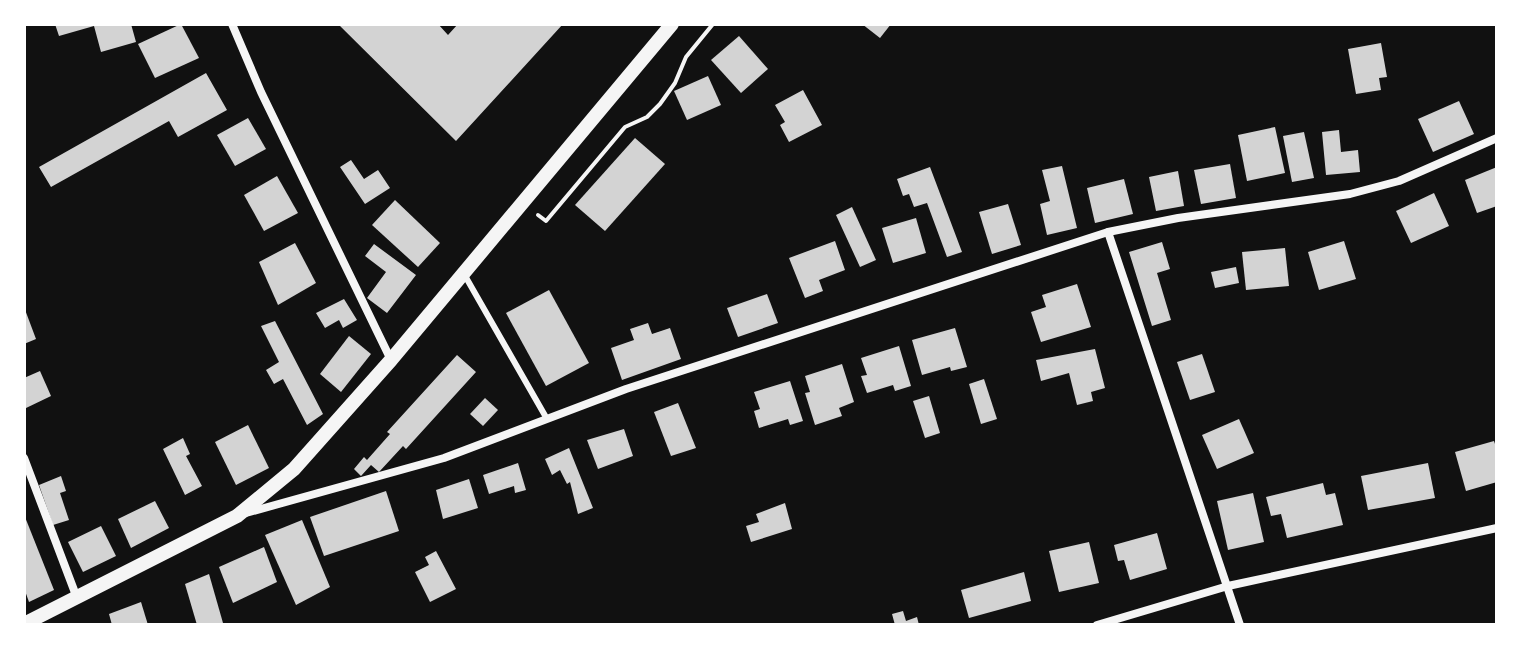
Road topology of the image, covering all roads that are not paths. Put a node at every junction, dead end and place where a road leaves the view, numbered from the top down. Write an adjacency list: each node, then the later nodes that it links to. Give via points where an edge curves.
1 (232, 24): 6 (street)
2 (672, 24): 5 (street)
3 (1497, 138): 4 (street, via 1399,181 1350,194)
4 (1108, 232): 7 (street); 11 (street)
5 (464, 274): 6 (street); 7 (lane)
6 (391, 360): 9 (street, via 294,469)
7 (547, 419): 9 (street, via 444,458)
8 (24, 458): 12 (street)
9 (237, 516): 12 (street)
10 (1497, 528): 11 (street)
11 (1228, 586): 14 (street); 15 (street)
12 (77, 598): 13 (street)
13 (24, 624)
14 (1097, 625)
15 (1240, 625)

